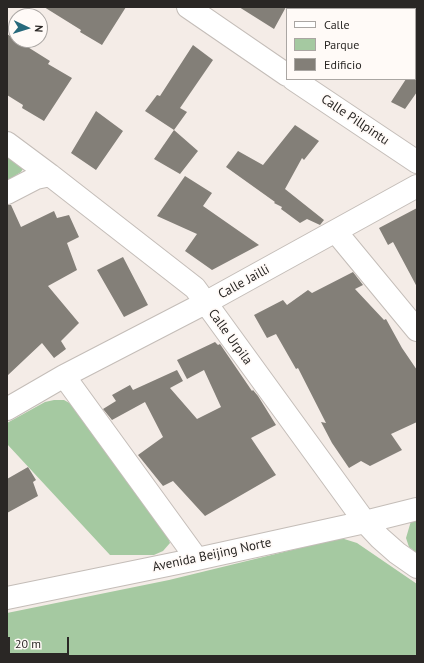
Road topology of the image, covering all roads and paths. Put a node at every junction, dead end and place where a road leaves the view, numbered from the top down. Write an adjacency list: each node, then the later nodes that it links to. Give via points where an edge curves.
1 (188, 7): 2 (street, Calle Pillpintu)
2 (286, 74)
3 (295, 80): 5 (street, Calle Pillpintu)
4 (7, 143): 6 (street, Calle Urpila)
5 (417, 162)
6 (50, 175): 8 (street, via 36,178); 10 (street, Calle Urpila, via 195,288)
7 (417, 186): 9 (street, Calle Jailli)
8 (7, 193)
9 (336, 232): 10 (street, Calle Jailli); 11 (street)
10 (205, 303): 12 (street, Calle Jailli); 15 (street, Calle Urpila)
11 (417, 330)
12 (64, 376): 13 (street, Calle Jailli); 16 (street)
13 (7, 409)
14 (417, 509): 15 (street, Avenida Beijing Norte)
15 (365, 522): 16 (street, Avenida Beijing Norte); 17 (street, Calle Urpila, via 397,553)
16 (197, 559): 18 (street, Avenida Beijing Norte)
17 (417, 567)
18 (7, 598)

